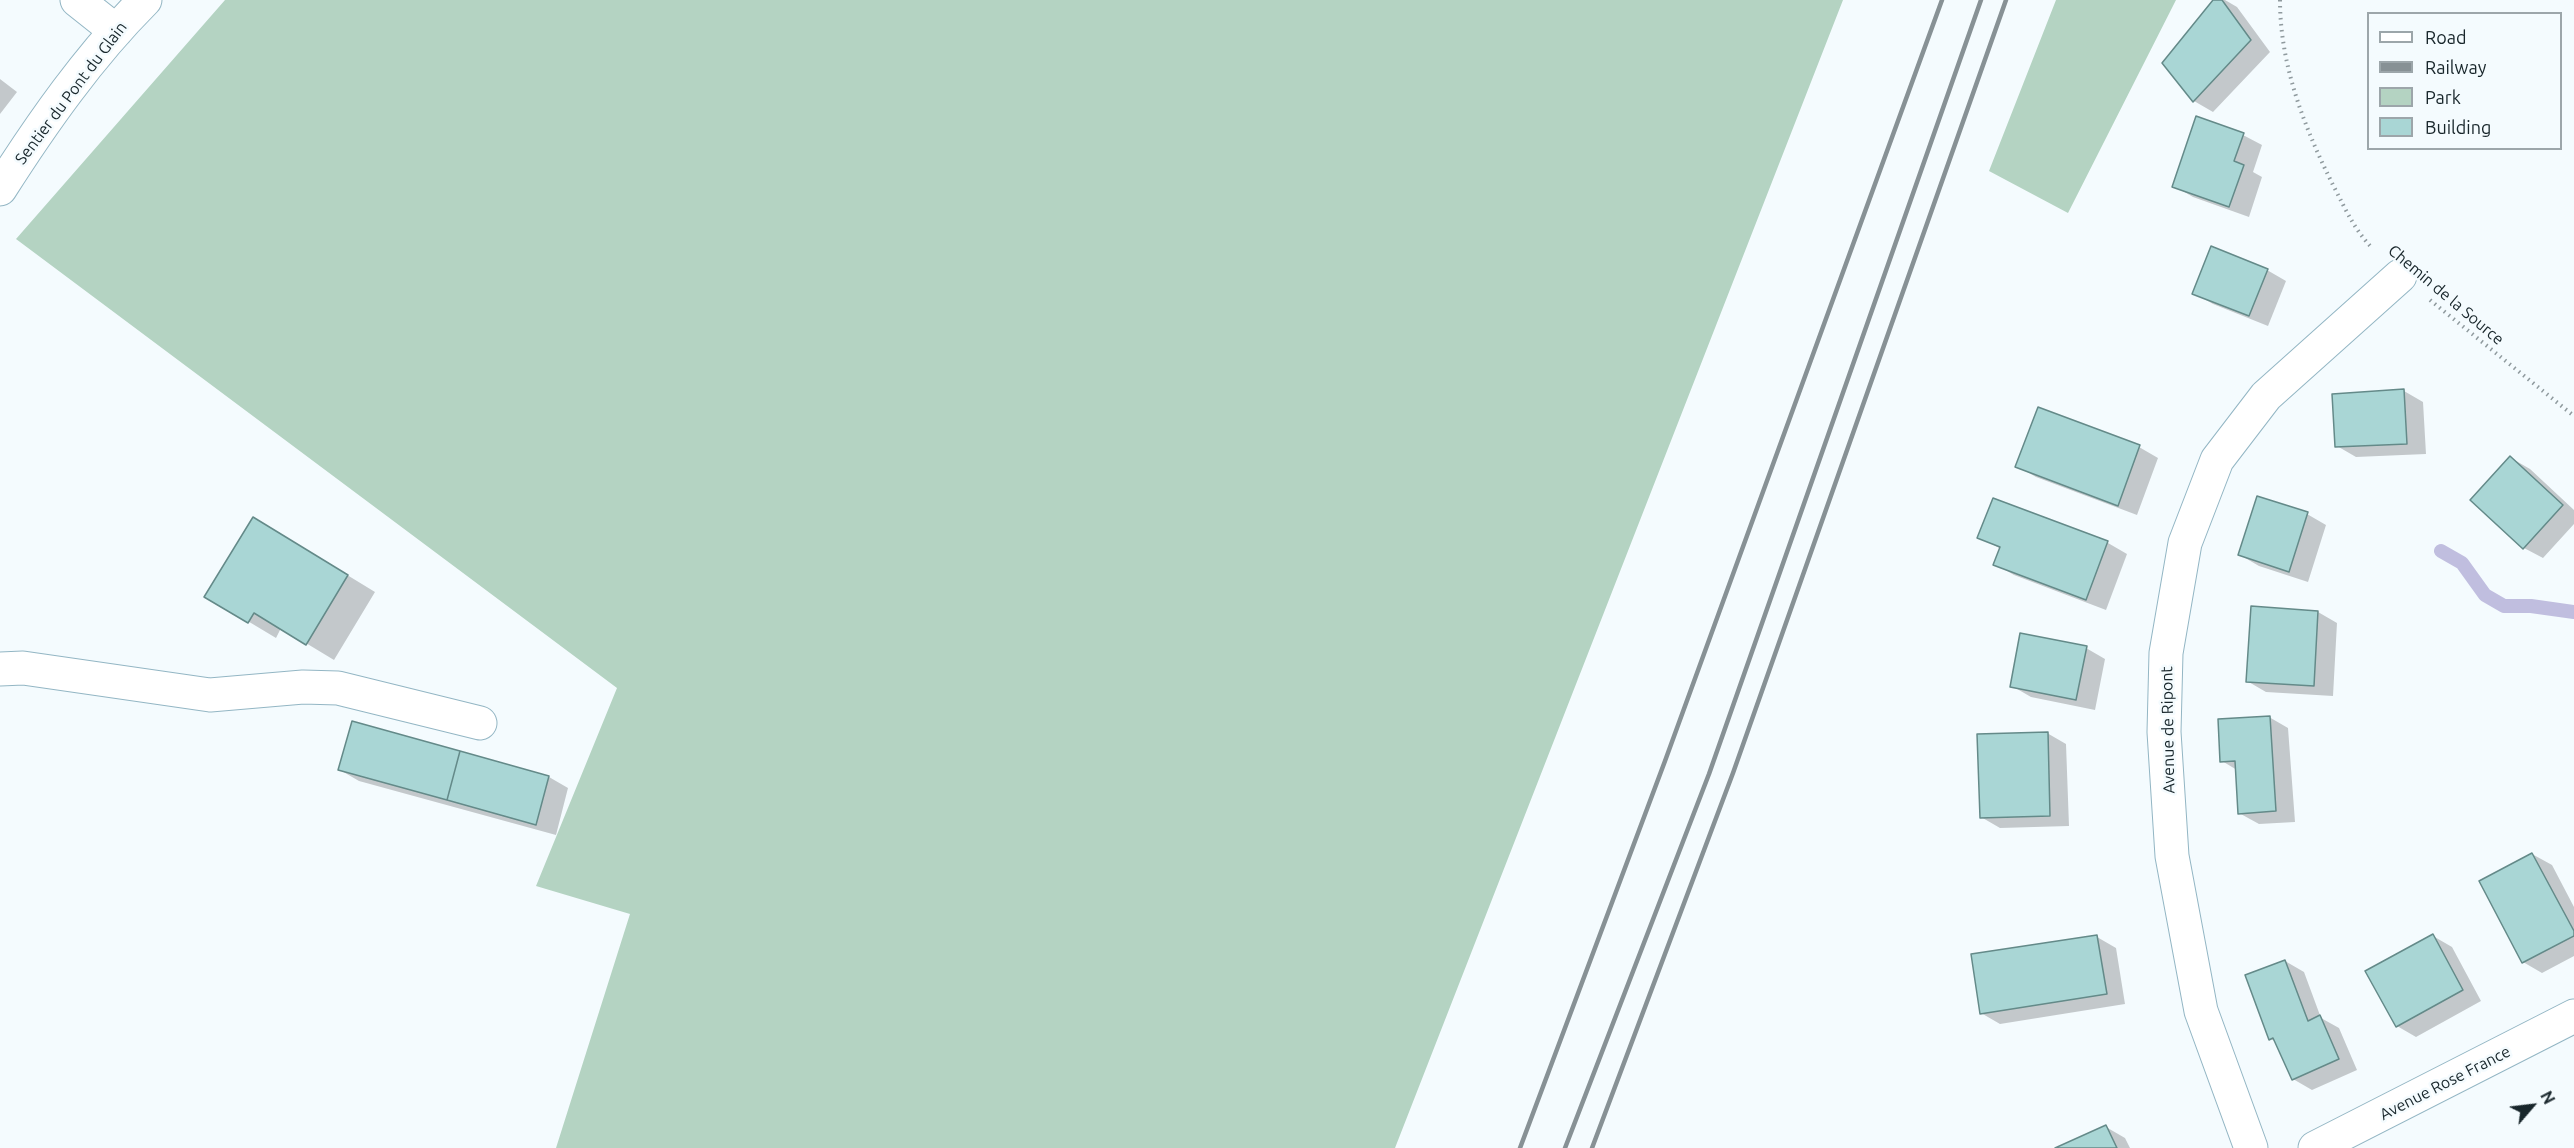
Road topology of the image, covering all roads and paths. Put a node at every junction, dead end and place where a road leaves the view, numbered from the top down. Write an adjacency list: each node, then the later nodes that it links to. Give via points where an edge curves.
1 (77, 0): 4 (street)
2 (146, 0): 4 (street, Sentier du Pont du Glain)
3 (2280, 0): 6 (path, Chemin de la Source, via 2287,63 2304,122 2357,233)
4 (116, 31): 5 (street, Sentier du Pont du Glain, via 30,141)
5 (0, 189)
6 (2400, 276): 7 (path, Chemin de la Source); 11 (street, Avenue de Ripont, via 2266,396 2217,460 2185,543 2166,652 2164,732 2172,856 2201,1011)
7 (2574, 416)
8 (0, 669): 9 (street, via 23,668 210,694 338,688)
9 (480, 723)
10 (2574, 1016): 12 (street, Avenue Rose France)
11 (2251, 1148)
12 (2315, 1148)

